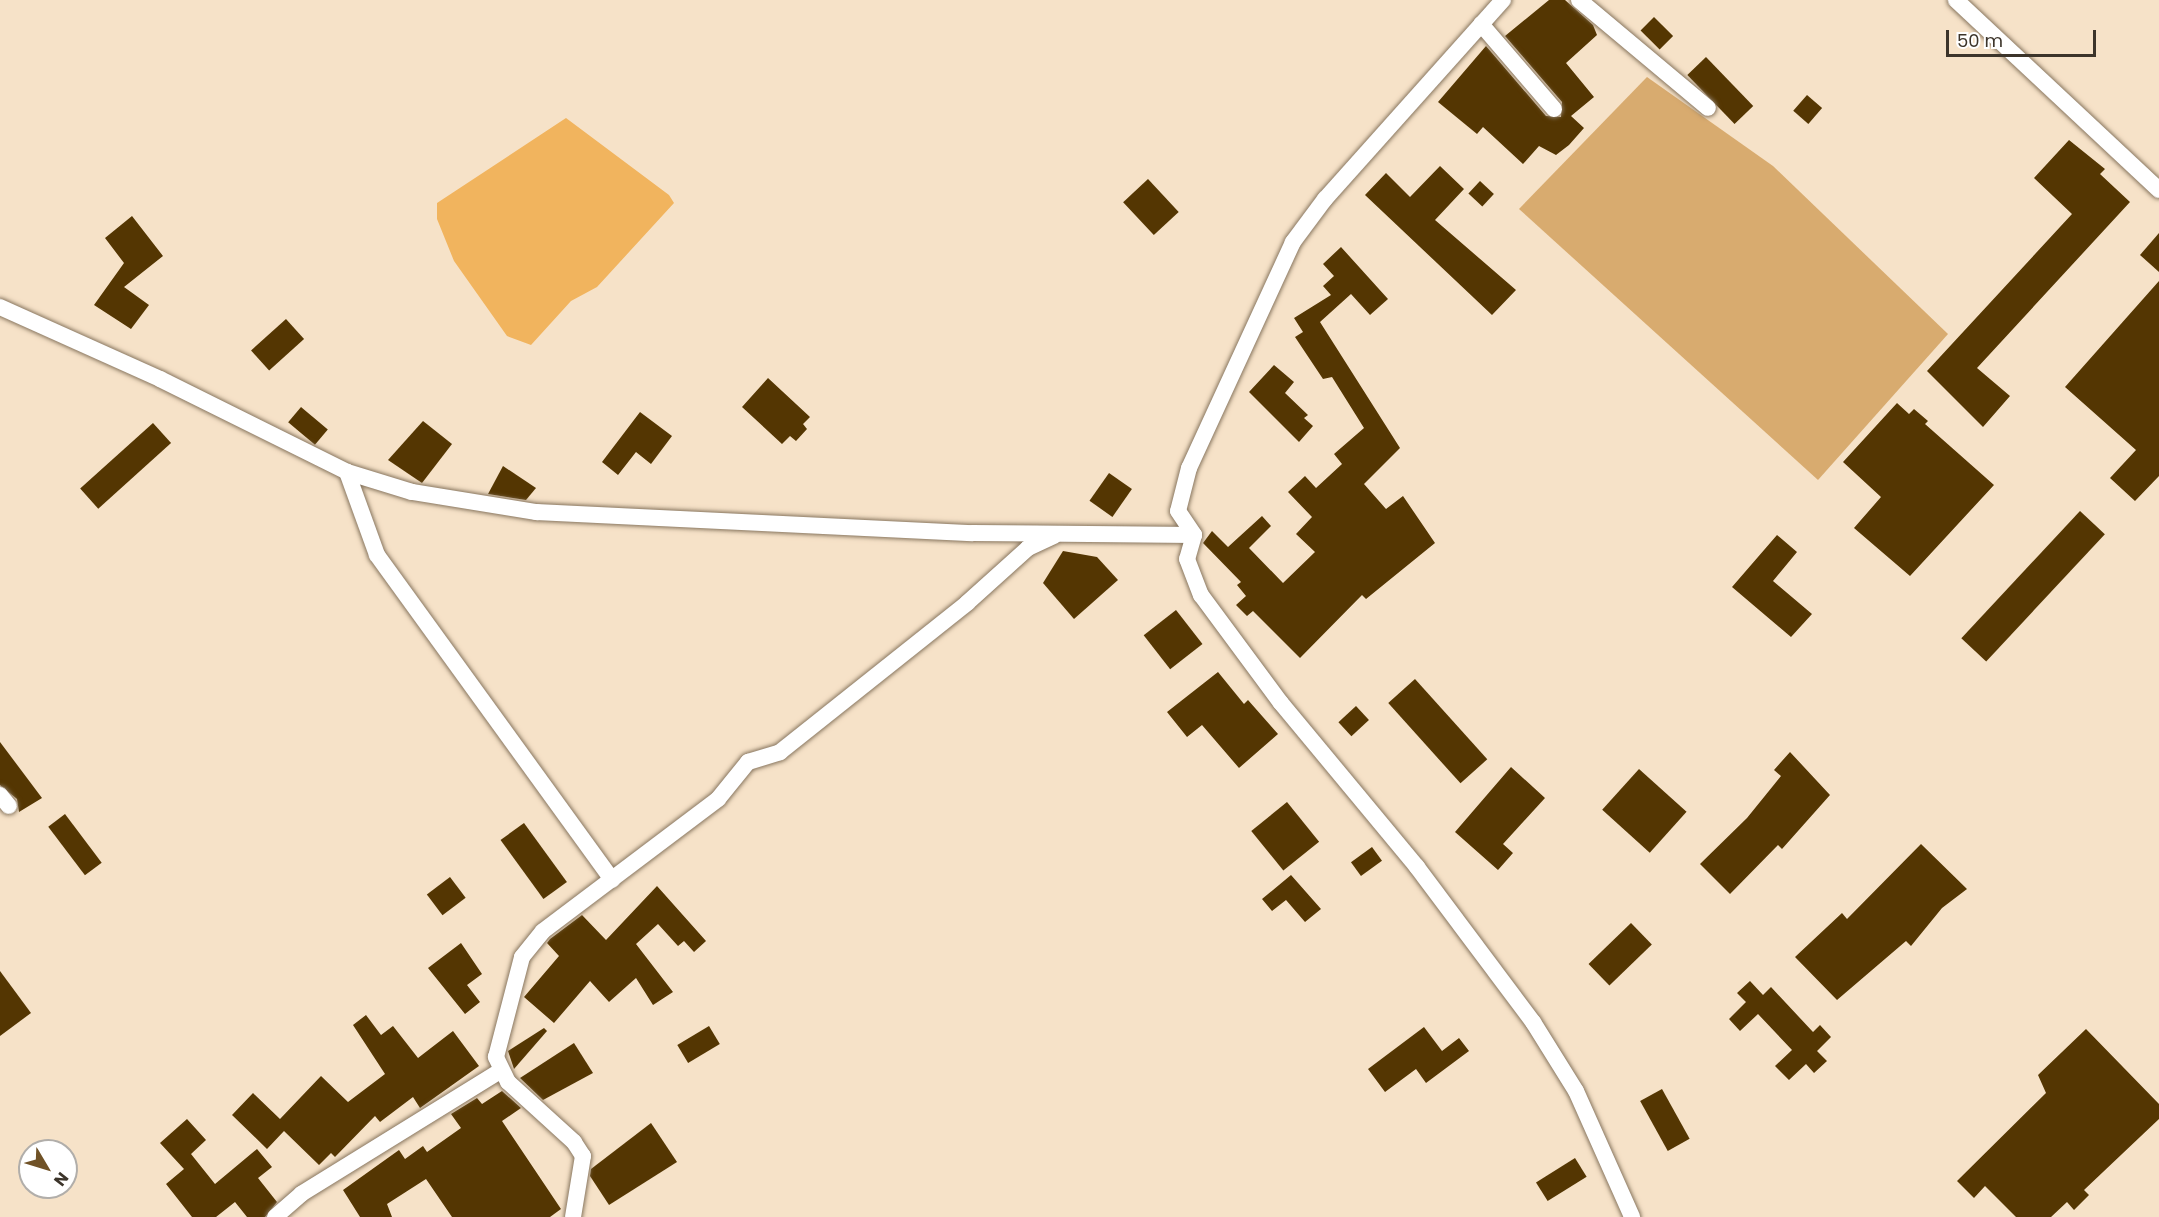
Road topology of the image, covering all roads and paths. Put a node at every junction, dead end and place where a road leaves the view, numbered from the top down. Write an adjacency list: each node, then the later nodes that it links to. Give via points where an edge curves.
1 (1503, 0): 4 (street)
2 (1579, 0): 5 (street)
3 (1956, 0): 7 (street)
4 (1481, 24): 6 (street); 11 (street, via 1325,199 1293,242 1189,468 1178,511)
5 (1708, 108)
6 (1554, 109)
7 (2159, 190)
8 (0, 307): 9 (street, via 160,379)
9 (347, 472): 10 (street, via 412,492 536,512); 12 (street, via 377,555)
10 (1058, 534): 11 (street); 12 (street, via 1028,548 967,603 780,752 748,762 718,799)
11 (1194, 535): 16 (street, via 1187,559 1201,595 1281,703 1417,867 1533,1022 1576,1091)
12 (612, 880): 13 (street, via 543,932 522,957 513,1003 496,1048)
13 (500, 1071): 14 (street, via 300,1194); 15 (street, via 574,1142 582,1156)
14 (275, 1217)
15 (573, 1217)
16 (1632, 1217)

